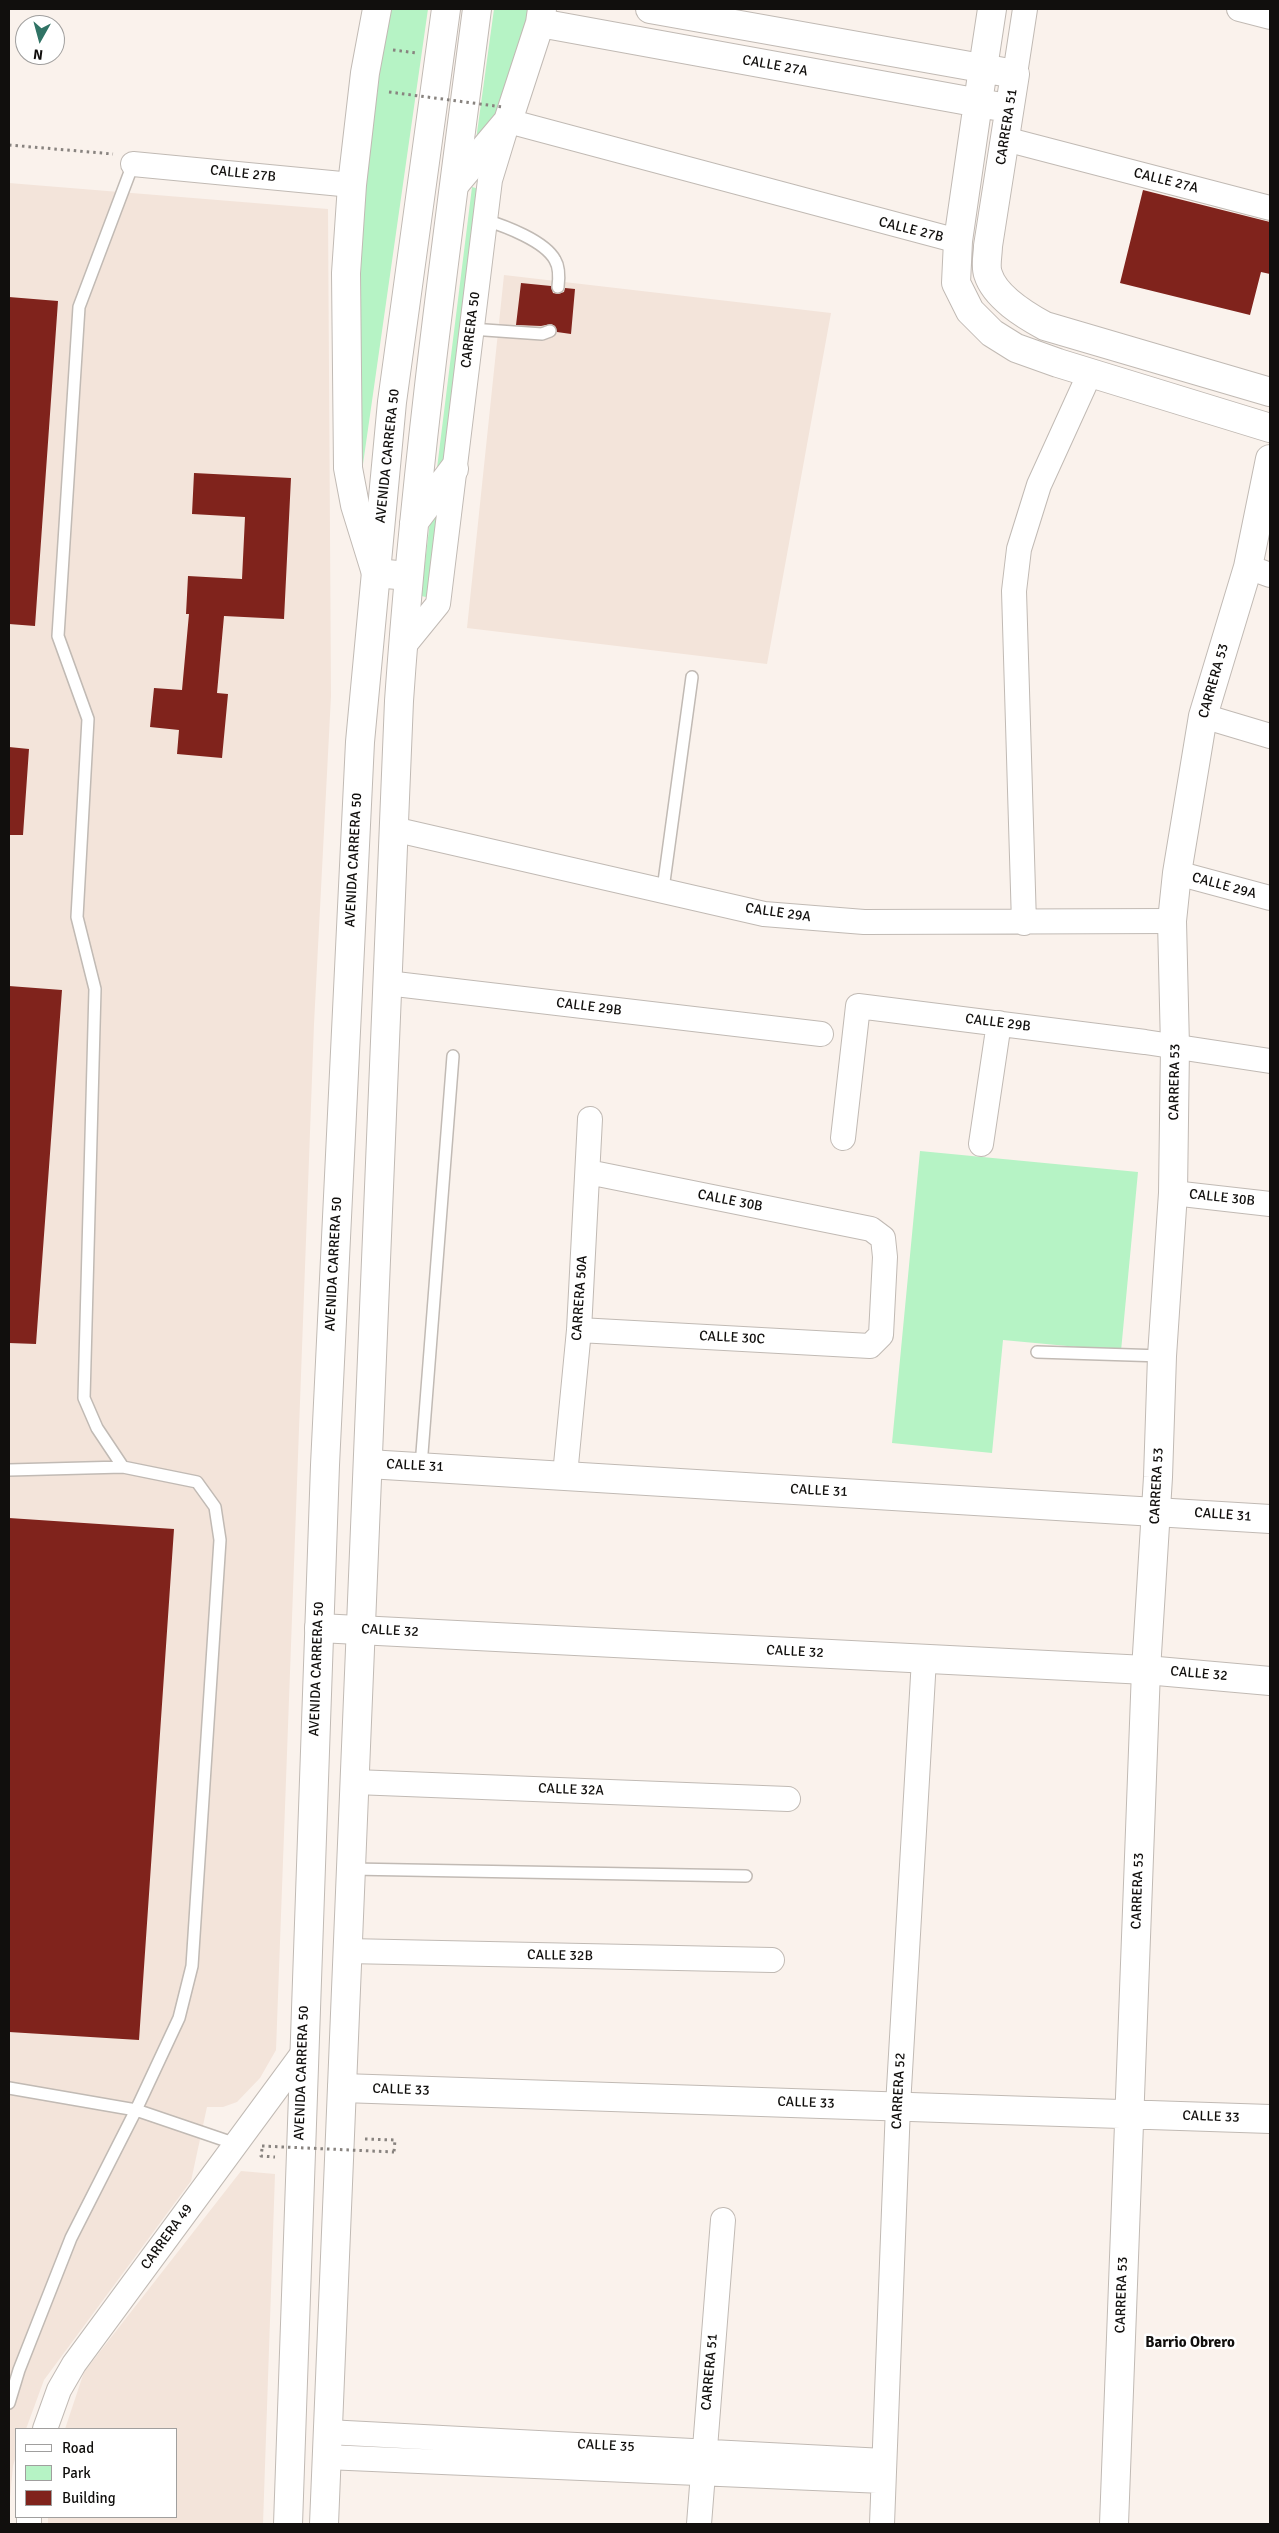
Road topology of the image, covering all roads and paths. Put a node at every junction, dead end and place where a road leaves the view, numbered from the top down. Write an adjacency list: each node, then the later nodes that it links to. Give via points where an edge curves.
1 (377, 9): 20 (main road, via 367,56)
2 (446, 9): 34 (main road, AVENIDA CARRERA 50, via 392,402)
3 (477, 9): 19 (main road)
4 (650, 9): 10 (main road)
5 (992, 9): 10 (main road)
6 (1025, 9): 11 (street, CARRERA 51)
7 (1239, 9): 9 (street)
8 (541, 16): 13 (main road, CALLE 27A); 15 (main road, CARRERA 50)
9 (1270, 17)
10 (984, 68): 11 (main road); 13 (main road)
11 (1015, 74): 14 (main road, CARRERA 51)
12 (390, 92): 15 (path, bridge)
13 (978, 103): 14 (main road, CALLE 27A); 23 (main road)
14 (1010, 108): 16 (main road, CARRERA 51)
15 (505, 114): 19 (main road); 22 (street, CARRERA 50, via 490,180); 23 (street, CALLE 27B)
16 (1004, 140): 21 (street, CALLE 27A); 28 (main road, CARRERA 51, via 987,273 1017,311 1045,326)
17 (9, 145): 18 (path, via 120,155)
18 (133, 164): 20 (street, CALLE 27B); 64 (lane, via 79,306 58,636 88,719 78,917 95,989 84,1398 97,1428)
19 (455, 184): 32 (main road)
20 (352, 185): 34 (main road, via 346,273 348,468 355,505)
21 (1270, 208)
22 (485, 220): 24 (lane, via 504,225 548,250 556,262); 25 (street, CARRERA 50)
23 (958, 241): 27 (main road, CALLE 27B, via 956,283 970,311 992,334 1016,348)
24 (558, 287)
25 (471, 329): 26 (lane, via 542,334); 31 (street, CARRERA 50)
26 (550, 331)
27 (1090, 373): 29 (main road, CALLE 27B); 45 (street, via 1039,485 1019,548 1014,591)
28 (1270, 392)
29 (1270, 428)
30 (1270, 459): 33 (main road, CARRERA 53)
31 (454, 469): 32 (main road); 36 (street, CARRERA 50, via 438,604)
32 (414, 523): 35 (main road)
33 (1259, 571): 38 (main road, CARRERA 53)
34 (376, 573): 35 (main road); 69 (main road, AVENIDA CARRERA 50, via 359,761)
35 (408, 576): 36 (main road)
36 (403, 647): 40 (main road)
37 (692, 677): 42 (lane)
38 (1202, 716): 39 (street); 41 (main road, CARRERA 53)
39 (1270, 736)
40 (393, 829): 42 (street, CALLE 29A); 46 (main road)
41 (1177, 874): 43 (street, CALLE 29A); 44 (main road, CARRERA 53)
42 (662, 889): 45 (street, CALLE 29A, via 773,914 864,922)
43 (1270, 898)
44 (1172, 922): 45 (street, CALLE 29A); 49 (main road, CARRERA 53)
45 (1024, 923)
46 (387, 983): 48 (street, CALLE 29B); 62 (main road)
47 (999, 1023): 49 (street, CALLE 29B); 53 (street, CALLE 29B, via 858,1006); 54 (street)
48 (821, 1034)
49 (1176, 1047): 51 (street, CALLE 29B); 56 (main road, CARRERA 53)
50 (453, 1056): 63 (lane)
51 (1270, 1061)
52 (590, 1119): 55 (street, CARRERA 50A)
53 (843, 1138)
54 (981, 1144)
55 (588, 1172): 58 (street, CARRERA 50A); 59 (street, CALLE 30B, via 871,1229 883,1238 885,1257)
56 (1173, 1193): 57 (street, CALLE 30B); 61 (main road, CARRERA 53)
57 (1270, 1204)
58 (579, 1330): 59 (street, CALLE 30C, via 870,1346); 66 (street, CARRERA 50A)
59 (881, 1335)
60 (1037, 1352): 61 (lane)
61 (1162, 1356): 67 (main road, CARRERA 53)
62 (368, 1464): 63 (main road, CALLE 31); 70 (main road)
63 (421, 1466): 66 (main road, CALLE 31)
64 (123, 1467): 65 (lane); 84 (lane, via 197,1482 215,1507 220,1540 192,1966 179,2018)
65 (9, 1470)
66 (565, 1475): 67 (main road, CALLE 31)
67 (1156, 1511): 68 (main road, CALLE 31); 72 (main road, CARRERA 53)
68 (1270, 1518)
69 (318, 1628): 70 (main road, CALLE 32); 80 (main road, AVENIDA CARRERA 50)
70 (361, 1630): 71 (main road, CALLE 32); 74 (main road)
71 (924, 1659): 72 (main road, CALLE 32); 83 (street, CARRERA 52)
72 (1146, 1670): 73 (main road, CALLE 32); 85 (main road, CARRERA 53)
73 (1270, 1680)
74 (355, 1782): 75 (street, CALLE 32A); 76 (main road)
75 (788, 1799)
76 (351, 1869): 77 (lane); 78 (main road)
77 (746, 1876)
78 (347, 1951): 79 (street, CALLE 32B); 82 (main road)
79 (772, 1960)
80 (303, 2053): 88 (street, CARRERA 49); 98 (main road, AVENIDA CARRERA 50)
81 (9, 2088): 84 (lane)
82 (342, 2088): 83 (main road, CALLE 33); 94 (main road)
83 (898, 2106): 85 (main road, CALLE 33); 97 (street, CARRERA 52)
84 (136, 2110): 88 (lane); 91 (lane, via 71,2238)
85 (1129, 2114): 86 (main road, CALLE 33); 102 (main road, CARRERA 53)
86 (1270, 2119)
87 (366, 2139): 89 (path, bridge, via 395,2140 394,2152 262,2146 261,2156)
88 (236, 2144): 92 (street, CARRERA 49, via 74,2364 59,2390)
89 (282, 2157)
90 (723, 2220): 95 (street, CARRERA 51)
91 (9, 2403)
92 (45, 2428)
93 (501, 2441): 94 (street, CALLE 35); 95 (street, CALLE 35); 96 (lane)
94 (327, 2445): 96 (street, CALLE 35); 99 (main road)
95 (703, 2462): 96 (street, CALLE 35); 97 (street, CALLE 35); 100 (street, CARRERA 51)
96 (501, 2465)
97 (883, 2471): 101 (street, CARRERA 52)
98 (288, 2524)
99 (324, 2524)
100 (699, 2524)
101 (882, 2524)
102 (1114, 2524)

